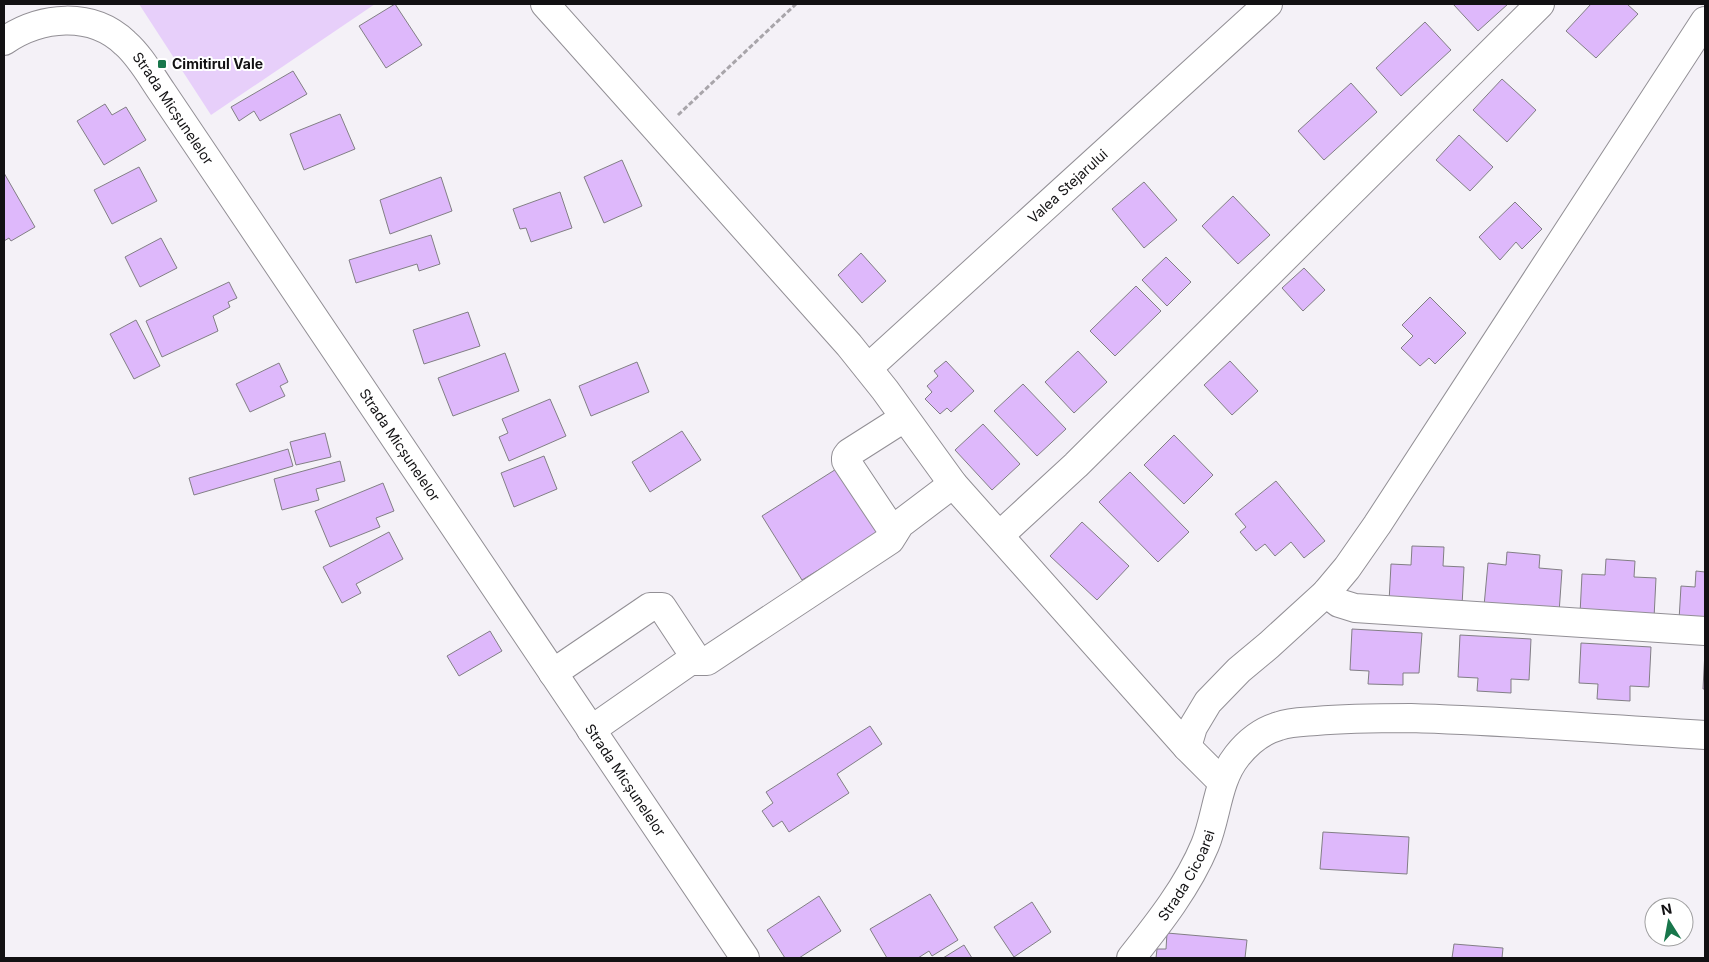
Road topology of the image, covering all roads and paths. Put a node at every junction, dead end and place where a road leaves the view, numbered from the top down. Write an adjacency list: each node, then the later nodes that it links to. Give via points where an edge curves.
1 (545, 4): 8 (street)
2 (796, 4): 8 (path)
3 (1268, 4): 9 (street, Valea Stejarului)
4 (1540, 4): 13 (street, via 1083,458)
5 (87, 13): 7 (street, Strada Micșunelelor, via 28,28); 17 (street, Strada Micșunelelor, via 99,26 127,44 146,69)
6 (1705, 21): 14 (street, via 1378,524)
7 (4, 41)
8 (660, 132): 9 (street)
9 (868, 368): 10 (street)
10 (904, 418): 11 (street); 12 (street, via 846,457)
11 (953, 484): 12 (street, via 900,524); 13 (street)
12 (894, 533): 16 (street, via 890,540 707,661)
13 (1000, 535): 20 (street)
14 (1326, 593): 15 (street, via 1339,603 1355,608); 20 (street, via 1208,702 1193,727)
15 (1705, 631)
16 (697, 660): 17 (street, via 662,607 656,606); 18 (street, via 690,661)
17 (553, 673): 18 (street, Strada Micșunelelor)
18 (591, 730): 22 (street, Strada Micșunelelor)
19 (1705, 735): 21 (street, Strada Cicoarei, via 1437,719 1304,722 1280,725 1260,734 1235,758)
20 (1187, 747): 21 (street)
21 (1222, 782): 23 (street, Strada Cicoarei, via 1212,826 1192,871 1158,924)
22 (745, 958)
23 (1131, 958)

